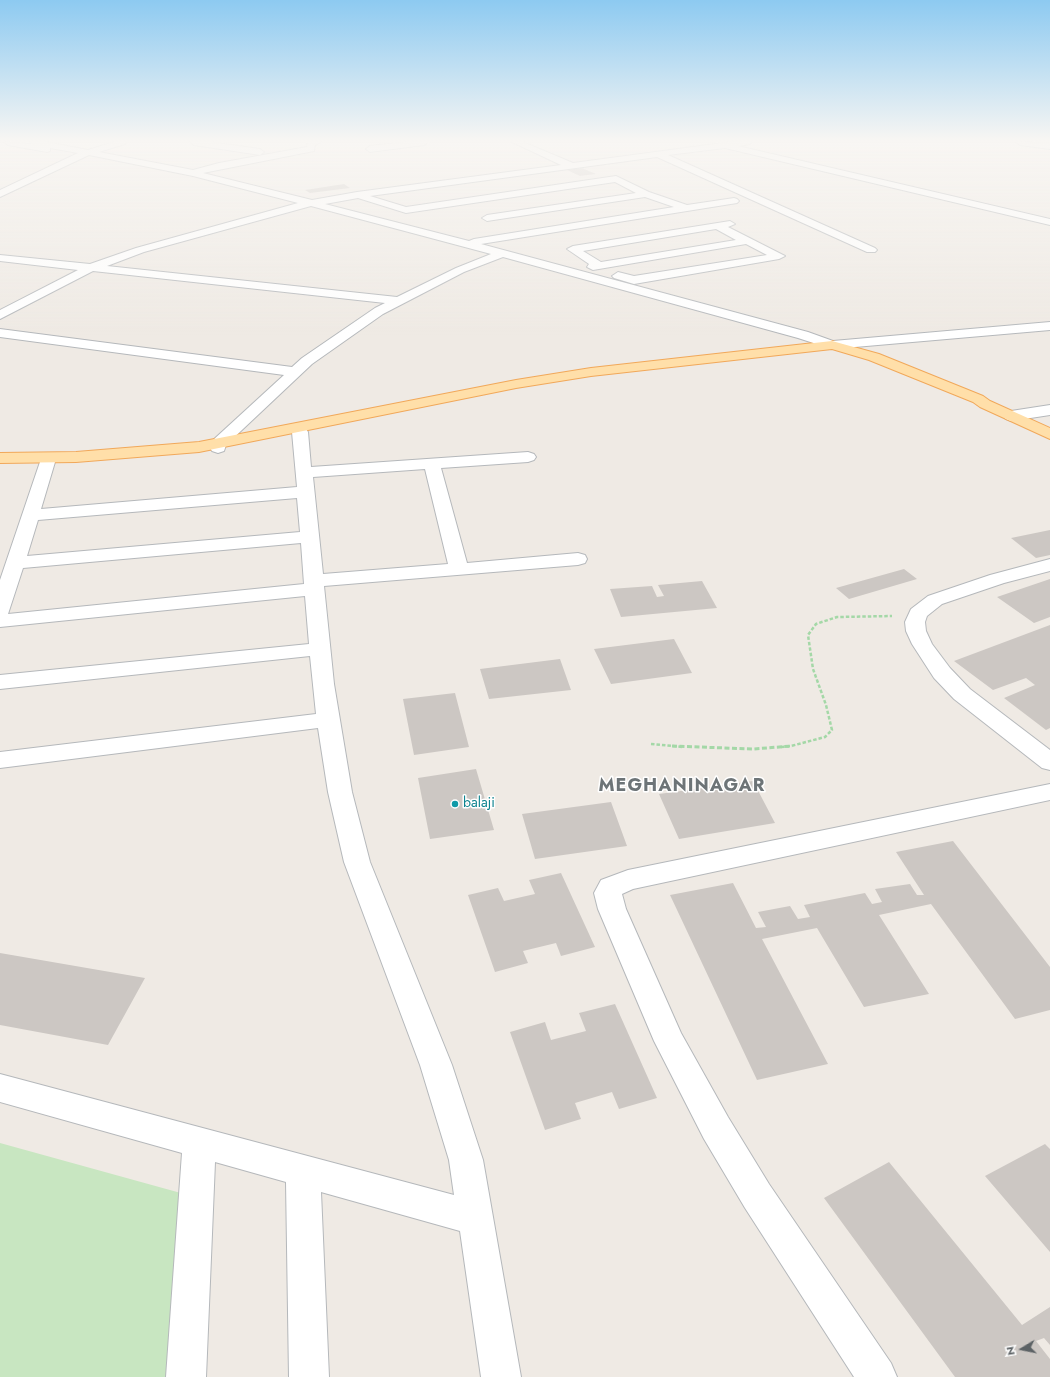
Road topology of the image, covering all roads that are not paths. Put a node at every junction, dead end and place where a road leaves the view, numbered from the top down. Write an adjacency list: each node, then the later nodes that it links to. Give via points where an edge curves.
1 (296, 206): 22 (street); 24 (street, via 140,250)
2 (321, 206): 18 (street)
3 (394, 206): 4 (street, via 406,210)
4 (431, 206)
5 (565, 206): 12 (street)
6 (680, 206): 11 (street)
7 (703, 206): 11 (street)
8 (774, 206): 19 (street)
9 (985, 206): 14 (street)
10 (995, 206): 13 (street)
11 (687, 209): 18 (street)
12 (487, 218)
13 (1050, 219)
14 (1050, 222)
15 (734, 224): 16 (street)
16 (717, 226): 17 (street); 23 (street, via 573,248)
17 (747, 241): 23 (street); 23 (street, via 779,256 634,280)
18 (463, 243): 20 (street)
19 (871, 250)
20 (503, 253): 22 (street); 25 (street)
21 (0, 258): 24 (street)
22 (489, 258): 26 (street); 27 (street)
23 (594, 266): 25 (street)
24 (93, 267): 27 (street); 28 (street)
25 (573, 273): 26 (street)
26 (655, 299): 32 (street)
27 (400, 301): 33 (street, via 379,311)
28 (0, 315)
29 (1050, 326): 32 (street)
30 (0, 333): 33 (street)
31 (1050, 334): 32 (street)
32 (832, 348): 35 (main road, via 970,403 985,404); 36 (main road, via 527,386); 38 (main road, via 599,371 516,384)
33 (295, 372): 38 (street)
34 (1050, 410): 35 (street)
35 (1011, 416): 37 (main road)
36 (300, 432): 38 (main road); 44 (street)
37 (1050, 434)
38 (218, 446): 40 (main road, via 138,453); 42 (main road, via 137,458)
39 (528, 457): 43 (street)
40 (0, 458)
41 (0, 462): 42 (main road)
42 (47, 462): 45 (street)
43 (432, 464): 44 (street); 50 (street)
44 (304, 483): 45 (street); 46 (street)
45 (30, 515): 48 (street)
46 (309, 537): 48 (street); 51 (street)
47 (578, 559): 50 (street)
48 (15, 563): 52 (street)
49 (1050, 565): 58 (street, via 997,579 935,600 918,613 915,622 922,644 942,673 962,694)
50 (459, 569): 51 (street)
51 (314, 585): 53 (street); 54 (street)
52 (0, 611)
53 (0, 621)
54 (320, 649): 55 (street); 56 (street)
55 (0, 682)
56 (328, 720): 57 (street); 63 (street, via 340,792 357,862 436,1065 466,1160)
57 (0, 760)
58 (1050, 762)
59 (1050, 792): 67 (street, via 628,880 611,886 608,893 612,909 669,1041 716,1128 761,1203)
60 (0, 1088): 61 (street)
61 (199, 1142): 62 (street); 64 (street)
62 (303, 1171): 63 (street); 65 (street)
63 (476, 1218): 66 (street)
64 (186, 1377)
65 (309, 1377)
66 (501, 1377)
67 (877, 1377)

